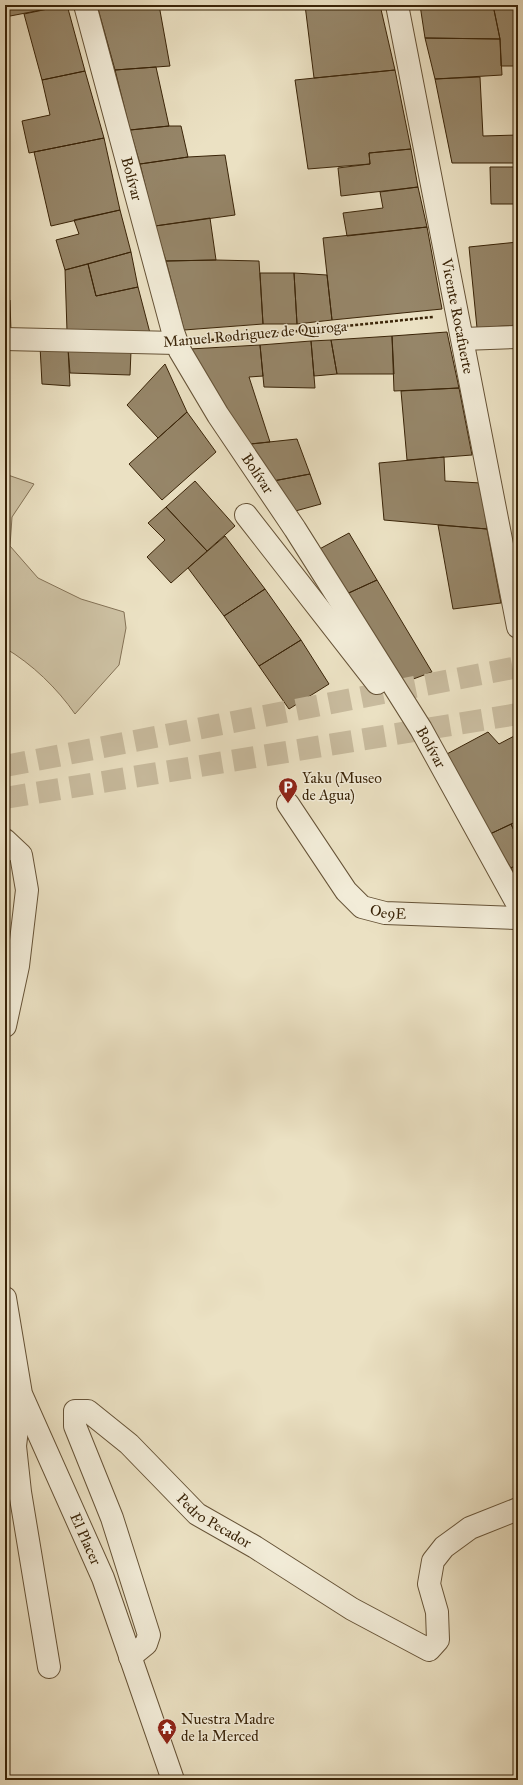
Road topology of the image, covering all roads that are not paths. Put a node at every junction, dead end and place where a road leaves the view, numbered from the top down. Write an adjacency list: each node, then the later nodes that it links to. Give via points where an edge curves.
1 (85, 5): 6 (street, Bolívar)
2 (397, 5): 5 (street, Vicente Rocafuerte)
3 (518, 337): 5 (street)
4 (5, 339): 6 (street, Manuel Rodriguez de Quiroga)
5 (463, 339): 8 (street, Vicente Rocafuerte)
6 (176, 343): 9 (street, Bolívar, via 218,415 295,529)
7 (246, 515): 9 (street, via 408,723)
8 (518, 626)
9 (421, 729): 12 (street, Bolívar)
10 (288, 804): 13 (street, Oe9E, via 346,891 362,907 385,913)
11 (5, 840): 14 (street, via 21,855 27,890 18,966)
12 (518, 905)
13 (518, 918)
14 (5, 1026)
15 (5, 1298): 16 (street, El Placer)
16 (21, 1394): 18 (street, El Placer, via 103,1578); 19 (street, via 15,1446 20,1492)
17 (518, 1509): 18 (street, Pedro Pecador, via 470,1528 444,1547 433,1561 430,1584 437,1612 438,1640 429,1650 352,1609 197,1514 129,1444 88,1411 75,1411 75,1426 112,1518 149,1635 146,1644)
18 (130, 1657): 20 (street, El Placer)
19 (49, 1667)
20 (173, 1780)

